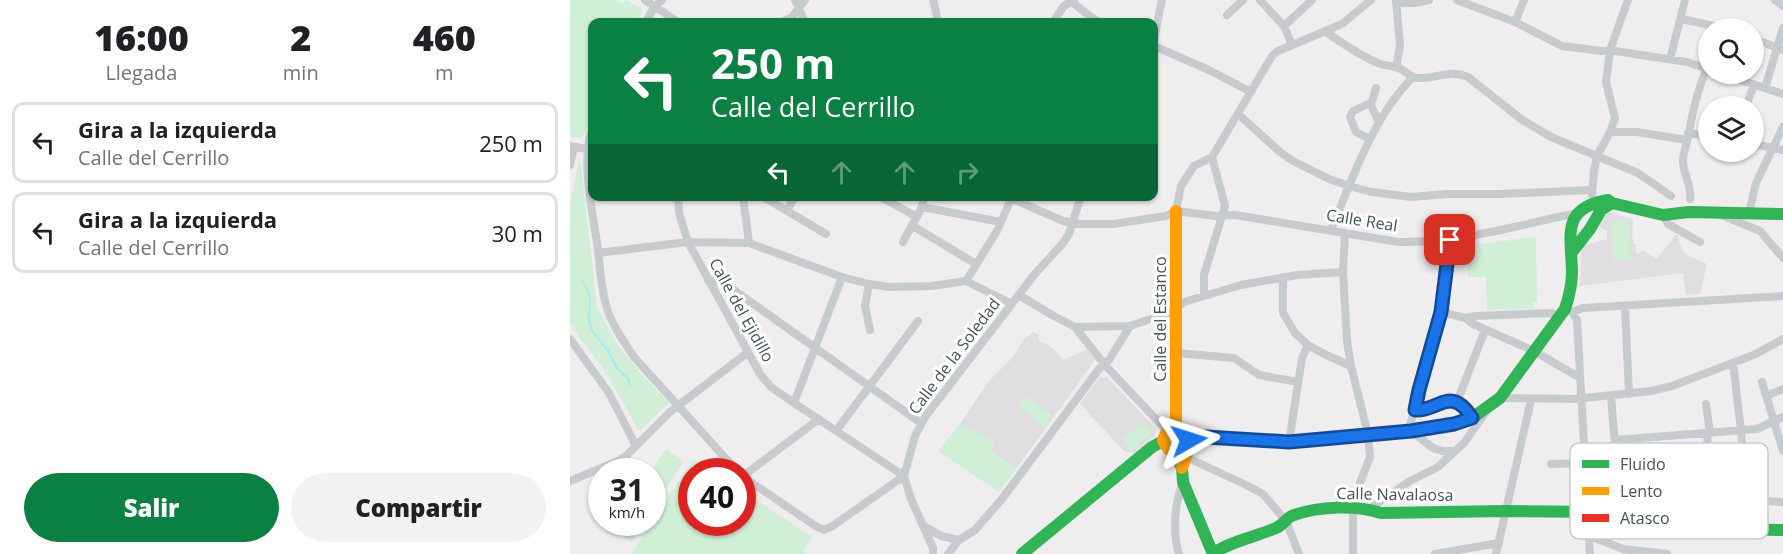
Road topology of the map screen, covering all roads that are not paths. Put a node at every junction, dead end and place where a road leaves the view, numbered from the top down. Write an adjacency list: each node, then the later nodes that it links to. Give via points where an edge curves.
1 (645, 0): 20 (street)
2 (662, 0): 20 (street)
3 (795, 0): 18 (street)
4 (1162, 0): 29 (street)
5 (1243, 0): 21 (street)
6 (1260, 0): 32 (street)
7 (1312, 0): 32 (street)
8 (1369, 0): 34 (street, via 1342,24)
9 (1430, 0): 17 (street)
10 (1457, 0): 30 (street)
11 (1524, 0): 30 (street)
12 (1628, 0): 39 (street)
13 (1685, 0): 28 (street)
14 (1775, 0): 19 (street)
15 (933, 1): 25 (street)
16 (1072, 1): 26 (street); 27 (street)
17 (1395, 1): 42 (street, via 1400,45)
18 (803, 4): 24 (street)
19 (1783, 6)
20 (654, 7): 22 (street); 23 (street)
21 (1227, 15)
22 (648, 18)
23 (672, 18)
24 (790, 18)
25 (936, 18)
26 (1056, 18)
27 (1093, 18)
28 (1682, 19): 31 (street); 40 (street)
29 (1158, 20)
30 (1515, 22): 39 (street, via 1562,46)
31 (1698, 23)
32 (1284, 26): 36 (street)
33 (1783, 28): 38 (street)
34 (1326, 32): 36 (street); 42 (street, via 1378,63)
35 (1764, 42): 38 (street)
36 (1292, 45): 49 (street, via 1272,56)
37 (1158, 48): 49 (street)
38 (1780, 48): 48 (street)
39 (1610, 50): 40 (street); 56 (street, via 1606,82 1615,118)
40 (1670, 59): 41 (street)
41 (1698, 66)
42 (1398, 68): 43 (street)
43 (1416, 78): 54 (street, via 1404,86); 65 (street, via 1459,74 1551,137)
44 (1700, 84): 58 (street)
45 (1751, 84): 46 (street)
46 (1754, 85): 48 (street); 51 (street)
47 (1376, 88): 52 (street)
48 (1765, 88): 50 (street)
49 (1251, 92): 53 (street)
50 (1783, 94)
51 (1750, 96)
52 (1371, 105): 54 (street); 59 (street, via 1353,111 1350,117 1356,132)
53 (1238, 114): 66 (street); 68 (street, via 1293,161)
54 (1379, 123): 59 (street)
55 (1783, 127): 62 (street)
56 (1610, 132): 58 (street); 65 (street)
57 (1698, 136): 58 (street)
58 (1688, 137): 71 (street, via 1683,165)
59 (1370, 139): 68 (street)
60 (1764, 146): 62 (street)
61 (572, 147): 63 (street); 67 (street)
62 (1773, 148): 64 (street); 88 (street, via 1756,183)
63 (588, 150)
64 (1783, 150)
65 (1597, 156): 69 (street); 70 (street, via 1638,173)
66 (1212, 157): 86 (street, via 1194,166 1180,186); 90 (street, via 1225,206)
67 (570, 165)
68 (1349, 186): 69 (street, via 1411,197); 97 (street)
69 (1592, 190): 84 (street)
70 (1671, 196)
71 (1690, 199)
72 (591, 201): 107 (street)
73 (678, 201): 102 (street, Calle del Ejidillo)
74 (743, 201): 105 (street)
75 (770, 201): 85 (street)
76 (792, 201): 85 (street)
77 (886, 201): 93 (street)
78 (923, 201): 83 (street)
79 (1007, 201): 94 (street)
80 (1018, 201): 95 (street)
81 (1080, 201): 95 (street, Calle de la Soledad)
82 (1612, 203): 84 (street, via 1602,200); 91 (street); 92 (street)
83 (922, 207): 93 (street); 94 (street)
84 (1583, 209): 92 (street, via 1591,210); 96 (street); 101 (street, Calle Real)
85 (787, 211): 100 (street)
86 (1176, 211): 90 (street, Calle Real); 95 (street, Calle Real, via 1166,216 1103,224); 121 (street, Calle del Estanco)
87 (1715, 213): 88 (street); 91 (street); 108 (street, via 1760,231)
88 (1749, 213): 89 (street)
89 (1783, 214)
90 (1223, 215): 97 (street, Calle Real); 117 (street, via 1204,275)
91 (1663, 215): 104 (street, via 1668,224)
92 (1596, 218): 99 (street)
93 (915, 222): 103 (street); 109 (street)
94 (1001, 222): 109 (street)
95 (1073, 224): 116 (street, Calle de la Soledad, via 1063,243)
96 (1572, 226): 99 (street, via 1577,233); 106 (street)
97 (1331, 230): 98 (street, Calle Real)
98 (1345, 233): 101 (street, Calle Real, via 1398,242); 110 (street)
99 (1586, 233): 106 (street)
100 (826, 234)
101 (1450, 240): 122 (street)
102 (688, 242): 105 (street); 107 (street); 113 (street, Calle del Ejidillo)
103 (903, 242)
104 (1700, 242)
105 (749, 243): 111 (street)
106 (1572, 252): 123 (street)
107 (598, 253): 154 (street, via 611,320 634,357)
108 (1783, 258)
109 (976, 264): 114 (street)
110 (1343, 272): 112 (street); 139 (street)
111 (842, 277): 115 (street); 133 (street)
112 (1283, 277): 117 (street); 132 (street, via 1283,313)
113 (708, 280): 133 (street, via 724,283); 135 (street, Calle del Ejidillo)
114 (966, 281): 115 (street, via 932,286); 119 (street)
115 (870, 284): 128 (street, via 865,306)
116 (1019, 294): 119 (street, Calle de la Soledad); 127 (street)
117 (1204, 296): 121 (street)
118 (1783, 296): 120 (street)
119 (1012, 304): 161 (street, Calle de la Soledad)
120 (1625, 306): 123 (street); 145 (street)
121 (1177, 308): 126 (street); 136 (street, Calle del Estanco)
122 (1441, 312): 124 (street); 156 (street)
123 (1565, 313): 124 (street); 134 (street); 140 (street, via 1577,320)
124 (1465, 318): 129 (street)
125 (918, 321): 143 (street)
126 (1130, 326): 127 (street); 138 (street)
127 (1075, 327): 138 (street)
128 (870, 330)
129 (1485, 330): 134 (street); 151 (street)
130 (570, 339): 175 (street, via 609,393)
131 (1783, 339): 137 (street)
132 (1308, 345): 139 (street); 141 (street)
133 (814, 348): 143 (street); 152 (street)
134 (1534, 351): 140 (street); 148 (street)
135 (747, 353): 152 (street, Calle del Ejidillo, via 771,387); 154 (street)
136 (1177, 353): 141 (street, via 1234,358 1258,375); 165 (street, Calle del Estanco)
137 (1733, 363): 145 (street, via 1672,386); 163 (street)
138 (1104, 364): 165 (street); 200 (street, via 1002,499 975,530)
139 (1351, 366): 168 (street)
140 (1580, 378): 149 (street)
141 (1298, 382): 170 (street)
142 (1762, 382): 147 (street)
143 (869, 386): 161 (street); 162 (street)
144 (1783, 389): 147 (street)
145 (1629, 394): 146 (street)
146 (1611, 396): 149 (street); 169 (street)
147 (1766, 396): 160 (street)
148 (1500, 398): 150 (street); 155 (street)
149 (1581, 399): 150 (street); 171 (street)
150 (1531, 400): 193 (street)
151 (1456, 402): 156 (street, via 1447,400); 158 (street)
152 (794, 403): 159 (street, Calle del Ejidillo)
153 (1706, 404): 167 (street)
154 (678, 406): 175 (street); 179 (street)
155 (1489, 408): 158 (street); 166 (street)
156 (1415, 410): 164 (street)
157 (1783, 417): 160 (street)
158 (1472, 418): 164 (street); 166 (street)
159 (819, 419): 162 (street, Calle del Ejidillo); 182 (street)
160 (1774, 422): 163 (street); 177 (street)
161 (921, 423): 183 (street, Calle de la Soledad)
162 (836, 430): 183 (street, Calle del Ejidillo)
163 (1741, 430): 167 (street); 174 (street)
164 (1411, 431): 168 (street); 176 (street, via 1433,448)
165 (1169, 433): 178 (street, via 1166,448); 178 (street, via 1184,429); 204 (street)
166 (1471, 433): 176 (street)
167 (1708, 433): 169 (street); 173 (street)
168 (1368, 434): 170 (street); 191 (street, via 1370,457)
169 (1615, 440): 172 (street)
170 (1289, 442): 178 (street)
171 (1584, 443)
172 (1615, 443)
173 (1709, 443)
174 (1742, 443)
175 (636, 446): 184 (street, via 618,461)
176 (1455, 451): 192 (street, via 1438,467)
177 (1783, 451)
178 (1184, 452): 185 (street); 195 (street, via 1263,494)
179 (725, 458)
180 (1570, 463): 181 (street)
181 (1551, 464)
182 (756, 466)
183 (904, 476): 186 (street, via 824,530); 196 (street)
184 (571, 478)
185 (1183, 482): 205 (street, via 1176,514); 206 (street)
186 (756, 485)
187 (1768, 496): 188 (street)
188 (1783, 497)
189 (1768, 501): 190 (street)
190 (1783, 502)
191 (1354, 507): 192 (street, Calle Navalaosa); 195 (street, Calle Navalaosa, via 1292,515); 208 (street)
192 (1369, 509): 193 (street, Calle Navalaosa, via 1381,513)
193 (1506, 511): 194 (street, Calle Navalaosa); 201 (street)
194 (1570, 513)
195 (1286, 521): 206 (street, Calle Navalaosa); 207 (street)
196 (921, 524): 200 (street, via 941,536); 202 (street)
197 (1768, 530): 198 (street, Calle Navalaosa)
198 (1783, 530)
199 (1598, 539): 211 (street, via 1623,549)
200 (959, 540): 203 (street)
201 (1499, 543): 209 (street); 210 (street)
202 (933, 554)
203 (948, 554)
204 (1022, 554)
205 (1179, 554)
206 (1213, 554)
207 (1299, 554)
208 (1353, 554)
209 (1435, 554)
210 (1496, 554)
211 (1667, 554)

